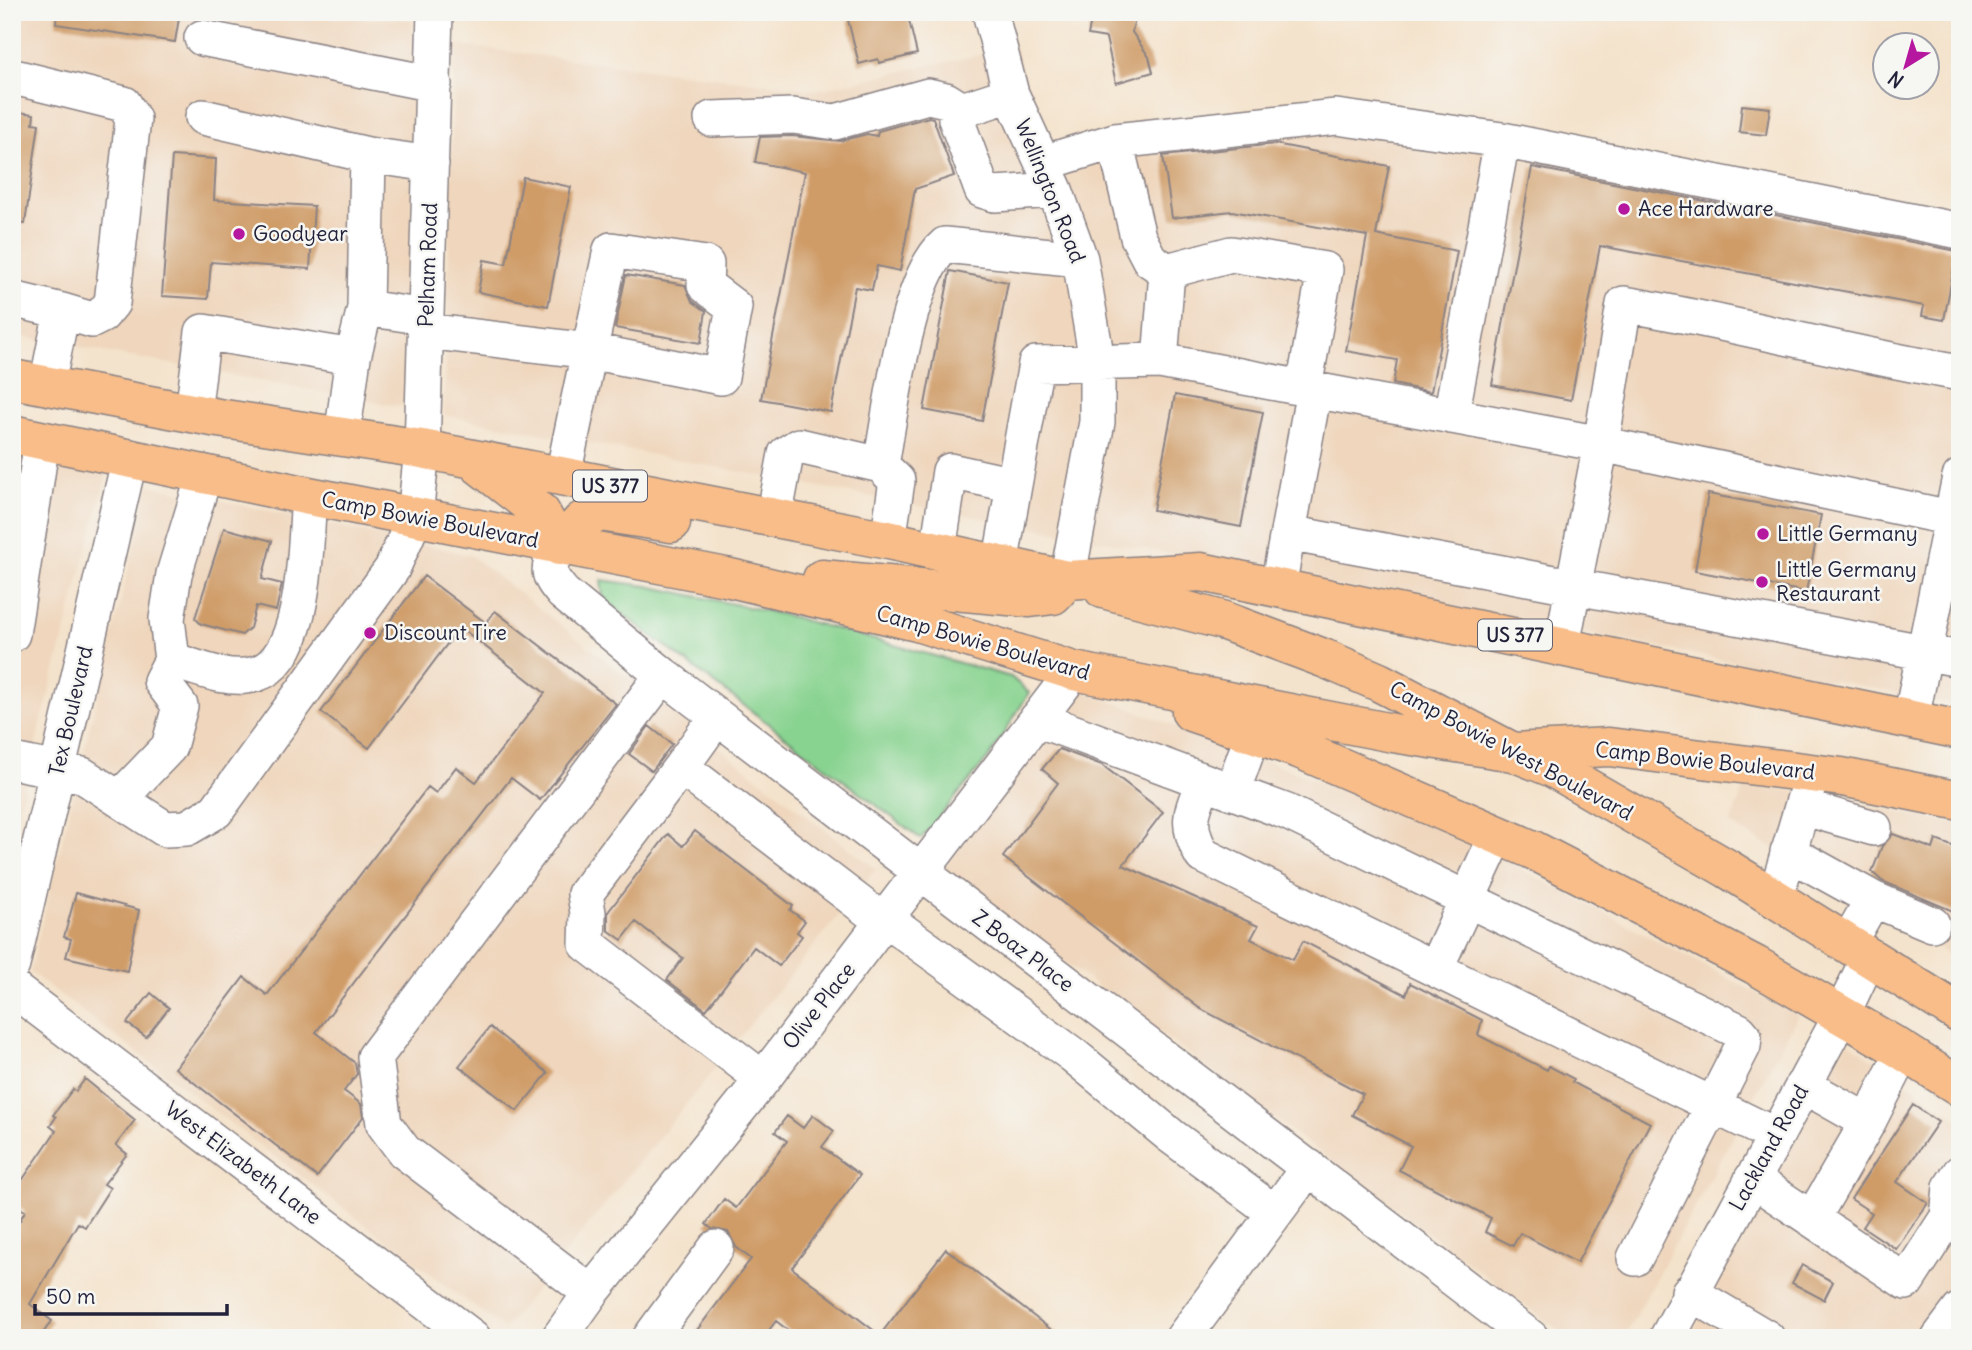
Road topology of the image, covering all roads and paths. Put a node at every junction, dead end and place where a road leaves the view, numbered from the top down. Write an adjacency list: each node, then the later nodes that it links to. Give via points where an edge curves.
1 (435, 12): 5 (street, Pelham Road)
2 (990, 12): 6 (street, Wellington Road)
3 (202, 38): 5 (street)
4 (21, 80): 20 (street, via 124,104 133,119 112,303 92,320)
5 (434, 85): 13 (street, Pelham Road)
6 (1010, 94): 7 (street); 14 (street, Wellington Road)
7 (962, 110): 9 (street, via 928,96 835,122 793,116); 14 (street, via 956,119 982,190 995,194)
8 (203, 117): 12 (street)
9 (712, 120)
10 (1502, 140): 11 (street, via 1336,117); 15 (street); 31 (street)
11 (1115, 141): 14 (street); 17 (street, via 1138,237 1150,260)
12 (368, 155): 13 (street); 19 (street)
13 (431, 164): 21 (street, Pelham Road)
14 (1049, 177): 16 (street, Wellington Road)
15 (1960, 231)
16 (1080, 259): 24 (street, Wellington Road); 38 (street, via 945,245 932,256 915,293)
17 (1167, 271): 25 (street); 28 (street, via 1231,254 1325,270)
18 (12, 299): 20 (street)
19 (365, 308): 21 (street); 23 (street)
20 (62, 311): 27 (street)
21 (426, 324): 22 (street); 35 (street, Pelham Road)
22 (590, 351): 22 (street, via 611,250 706,264 705,285 734,307 721,377); 40 (street)
23 (353, 357): 30 (street, via 203,332); 33 (street)
24 (1097, 361): 25 (street); 42 (street, via 1036,363); 55 (street, Wellington Road, via 1097,422)
25 (1160, 361): 28 (street)
26 (1960, 373): 34 (street, via 1624,304)
27 (30, 382): 29 (main road, US 377)
28 (1309, 389): 31 (street); 49 (street)
29 (140, 401): 30 (main road, US 377); 36 (main road)
30 (194, 413): 33 (main road, US 377)
31 (1451, 416): 34 (street)
32 (27, 437): 36 (main road, Camp Bowie Boulevard); 43 (street)
33 (342, 437): 35 (main road, US 377)
34 (1601, 444): 47 (street); 57 (street)
35 (422, 449): 37 (main road, US 377); 45 (street, Pelham Road)
36 (130, 457): 39 (main road, Camp Bowie Boulevard); 73 (street, Tex Boulevard)
37 (468, 458): 40 (main road, US 377); 51 (main road, via 541,513)
38 (881, 465): 46 (street, via 799,446 786,454); 50 (street, via 897,481)
39 (205, 473): 44 (main road, Camp Bowie Boulevard); 62 (street, via 174,574 167,618)
40 (563, 477): 46 (main road, US 377)
41 (1960, 477): 47 (street)
42 (1014, 485): 52 (street, via 950,471); 53 (street)
43 (23, 494): 58 (street)
44 (309, 496): 45 (main road, Camp Bowie Boulevard); 62 (street, via 302,594 289,636 276,659 257,674)
45 (415, 517): 51 (main road, Camp Bowie Boulevard); 76 (street, Pelham Road, via 392,569 216,811 187,828 165,829)
46 (774, 518): 48 (main road, US 377)
47 (1951, 518): 60 (street)
48 (816, 526): 50 (main road, US 377); 51 (main road, via 792,537 749,535 600,512 582,521)
49 (1288, 533): 56 (street); 57 (street)
50 (888, 540): 52 (main road, US 377)
51 (559, 546): 54 (main road, Camp Bowie Boulevard); 64 (street, Z Boaz Place, via 549,567 563,593)
52 (937, 550): 53 (main road, US 377)
53 (1000, 565): 55 (main road, US 377)
54 (726, 577): 55 (main road, via 774,574 1030,598 1053,595); 63 (main road, Camp Bowie Boulevard, via 917,622)
55 (1067, 580): 56 (main road, US 377, via 1201,572); 70 (main road, Camp Bowie West Boulevard, via 1274,638 1379,682)
56 (1278, 587): 59 (main road, US 377)
57 (1573, 587): 59 (street); 60 (street)
58 (12, 634)
59 (1562, 645): 67 (main road, US 377)
60 (1925, 651): 61 (street); 67 (street)
61 (1960, 659)
62 (167, 671): 76 (street, via 180,706 169,747)
63 (1074, 671): 66 (street, Olive Place); 69 (main road); 70 (main road, Camp Bowie Boulevard)
64 (663, 676): 65 (street, Z Boaz Place); 110 (street, via 375,1057 384,1124 404,1151)
65 (716, 718): 72 (street); 81 (street, Z Boaz Place)
66 (1037, 719): 74 (street); 81 (street, Olive Place)
67 (1911, 719): 68 (main road, US 377)
68 (1960, 730)
69 (1253, 734): 74 (street); 79 (main road, via 1299,749)
70 (1513, 752): 75 (main road, Camp Bowie Boulevard, via 1609,747); 82 (main road, Camp Bowie West Boulevard, via 1553,768)
71 (12, 761): 73 (street, Pelham Road)
72 (681, 767): 85 (street); 96 (street, via 585,894 587,944)
73 (58, 769): 76 (street, Pelham Road, via 82,775); 90 (street, Tex Boulevard)
74 (1218, 787): 84 (street, via 1287,812); 91 (street, via 1190,815 1192,838 1202,855)
75 (1807, 790): 77 (main road, Camp Bowie Boulevard); 78 (street); 80 (street)
76 (119, 799)
77 (1960, 801)
78 (1874, 828)
79 (1497, 835): 84 (street); 93 (main road, via 1628,898)
80 (1788, 852): 82 (street); 83 (street)
81 (918, 872): 85 (street, Olive Place); 86 (street, Z Boaz Place)
82 (1775, 899): 88 (main road, Camp Bowie West Boulevard)
83 (1873, 899): 87 (street); 88 (street, Lackland Road)
84 (1468, 900): 91 (street); 99 (street, via 1740,1031 1743,1046)
85 (885, 920): 89 (street); 96 (street, Olive Place)
86 (982, 920): 89 (street); 102 (street, Z Boaz Place)
87 (1933, 924)
88 (1858, 950): 93 (street, Lackland Road); 94 (main road, Camp Bowie West Boulevard)
89 (946, 963): 105 (street, via 1073,1055)
90 (12, 965)
91 (1435, 969): 99 (street)
92 (12, 988): 112 (street, West Elizabeth Lane)
93 (1842, 1014): 95 (main road); 97 (street, Lackland Road)
94 (1960, 1014)
95 (1904, 1051): 98 (main road); 100 (street)
96 (763, 1079): 110 (street, Olive Place)
97 (1803, 1086): 100 (street); 101 (street, Lackland Road)
98 (1960, 1087)
99 (1713, 1105): 101 (street); 108 (street)
100 (1868, 1122): 106 (street)
101 (1776, 1136): 104 (street, Lackland Road)
102 (1309, 1167): 105 (street); 116 (street, Z Boaz Place)
103 (1960, 1173): 106 (street, via 1951,1187 1948,1217 1906,1282)
104 (1752, 1179): 106 (street); 109 (street, Lackland Road)
105 (1275, 1213): 115 (street)
106 (1812, 1219)
107 (716, 1248): 114 (street)
108 (1635, 1258)
109 (1689, 1292): 117 (street, Lackland Road); 118 (street)
110 (591, 1293): 113 (street, Olive Place)
111 (1960, 1310): 119 (street)
112 (473, 1338)
113 (559, 1338)
114 (650, 1338)
115 (1183, 1338)
116 (1531, 1338)
117 (1667, 1338)
118 (1767, 1338)
119 (1939, 1338)

